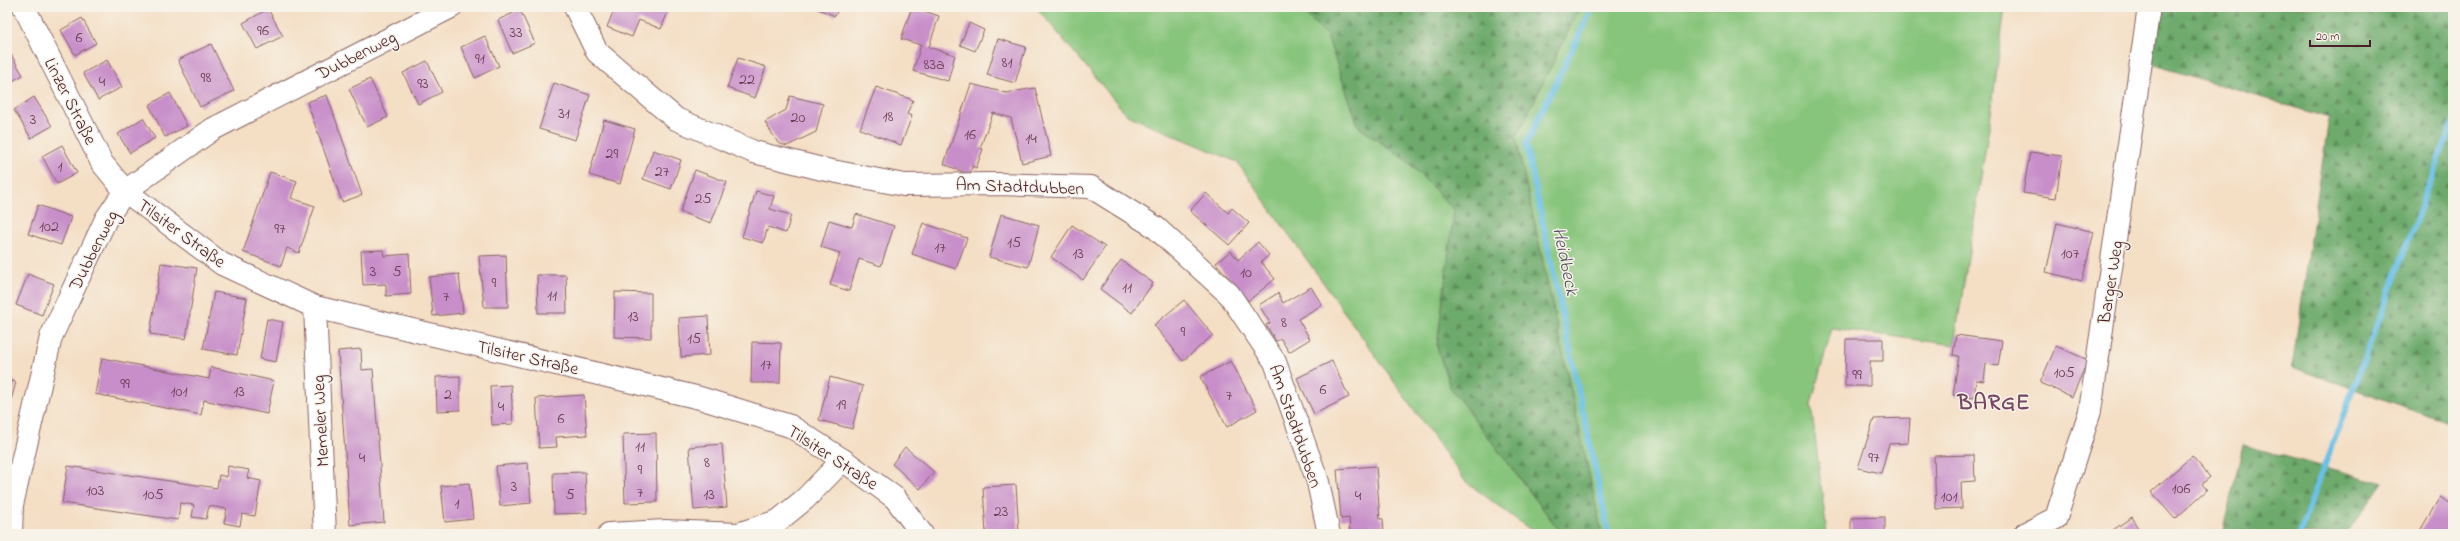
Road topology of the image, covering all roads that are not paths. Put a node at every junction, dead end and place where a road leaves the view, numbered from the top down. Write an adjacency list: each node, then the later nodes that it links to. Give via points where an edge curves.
1 (24, 7): 5 (street, Linzer Straße, via 102,163)
2 (451, 7): 5 (street, Dubbenweg, via 213,129)
3 (575, 7): 13 (street, Am Stadtdubben, via 597,52 676,119 754,152 904,185 1091,187 1155,227 1229,294 1275,362 1318,482)
4 (2149, 7): 14 (street, Barger Weg, via 2090,411 2056,518)
5 (125, 191): 6 (street, Tilsiter Straße, via 222,264); 8 (street, Dubbenweg, via 106,219 51,337)
6 (315, 307): 7 (street, Tilsiter Straße, via 700,398 790,426); 10 (street, Memeler Weg)
7 (844, 460): 11 (street, via 805,499 778,521 738,534); 12 (street, Tilsiter Straße, via 895,498)
8 (9, 505): 9 (street, Dubbenweg)
9 (11, 534)
10 (325, 534)
11 (610, 534)
12 (922, 534)
13 (1329, 534)
14 (2025, 534)

